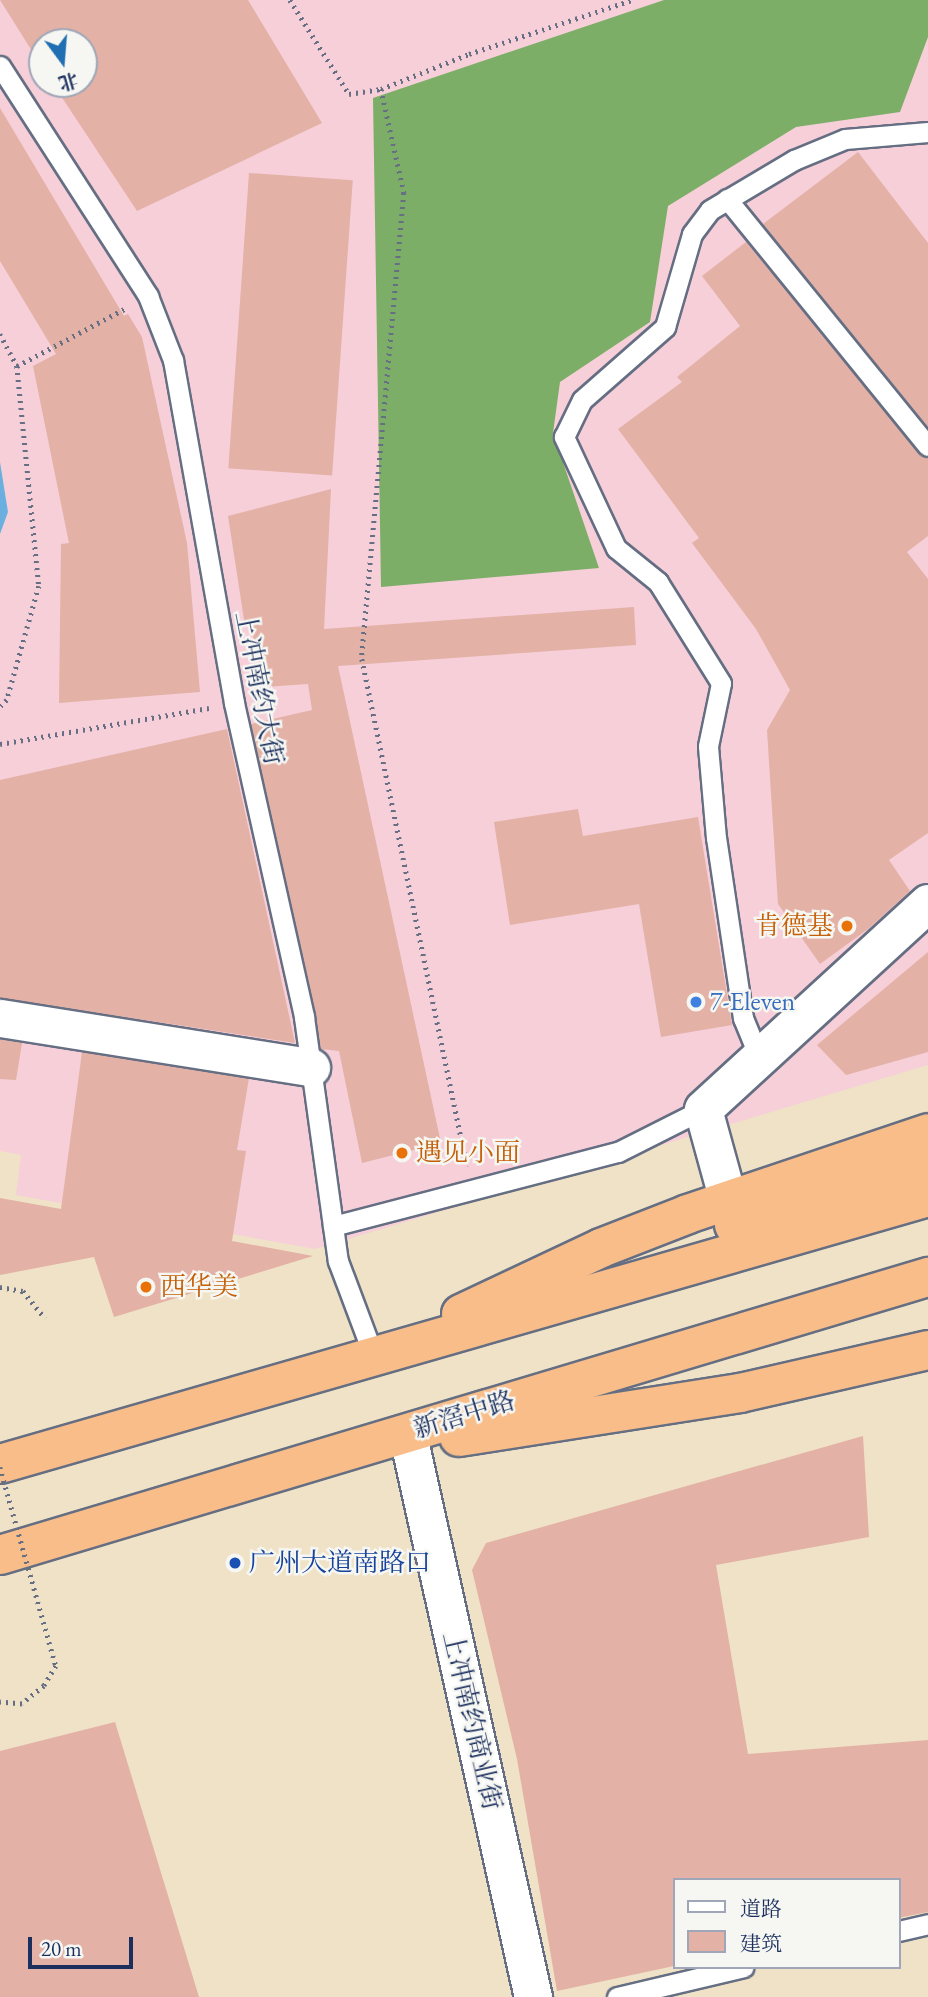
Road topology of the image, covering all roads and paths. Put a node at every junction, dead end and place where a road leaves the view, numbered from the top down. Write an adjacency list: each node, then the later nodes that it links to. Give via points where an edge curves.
1 (290, 0): 4 (path, via 349,93)
2 (632, 0): 4 (path, via 469,54)
3 (0, 66): 7 (lane, 上冲南约大街)
4 (381, 89): 21 (path, via 404,193 362,659)
5 (928, 132): 6 (lane, via 845,139 793,160)
6 (727, 199): 10 (lane); 16 (lane, via 710,210 692,234 665,327 582,400 564,437 616,548 658,582 720,683 708,746 716,838 743,1018)
7 (148, 296): 9 (path); 11 (lane, 上冲南约大街, via 173,360)
8 (0, 334): 9 (path)
9 (17, 366): 12 (path, via 39,586 7,700)
10 (928, 446)
11 (234, 703): 13 (path); 17 (lane, 上冲南约大街, via 304,1017)
12 (0, 707)
13 (0, 744)
14 (928, 903): 16 (street)
15 (0, 1018): 17 (street)
16 (759, 1057): 18 (street)
17 (310, 1067): 24 (lane, 上冲南约大街)
18 (703, 1109): 21 (lane, via 618,1152); 23 (street)
19 (928, 1133): 23 (highway)
20 (928, 1168): 29 (highway, via 625,1259)
21 (472, 1190): 24 (lane)
22 (928, 1197): 29 (highway)
23 (728, 1200): 29 (highway, via 545,1273)
24 (333, 1226): 29 (lane, 上冲南约大街, via 338,1261)
25 (928, 1278): 31 (highway, 新滘中路)
26 (0, 1287): 27 (path, via 23,1291)
27 (45, 1318)
28 (928, 1350): 30 (highway, via 740,1393)
29 (374, 1357): 32 (highway)
30 (410, 1445): 31 (highway); 38 (street, 上冲南约商业街)
31 (304, 1462): 33 (highway, 新滘中路)
32 (0, 1466): 34 (path, bridge, via 55,1666 44,1686 22,1704)
33 (0, 1555)
34 (0, 1702)
35 (928, 1924): 36 (lane)
36 (900, 1931)
37 (736, 1969): 39 (lane)
38 (533, 1997)
39 (617, 1997)

